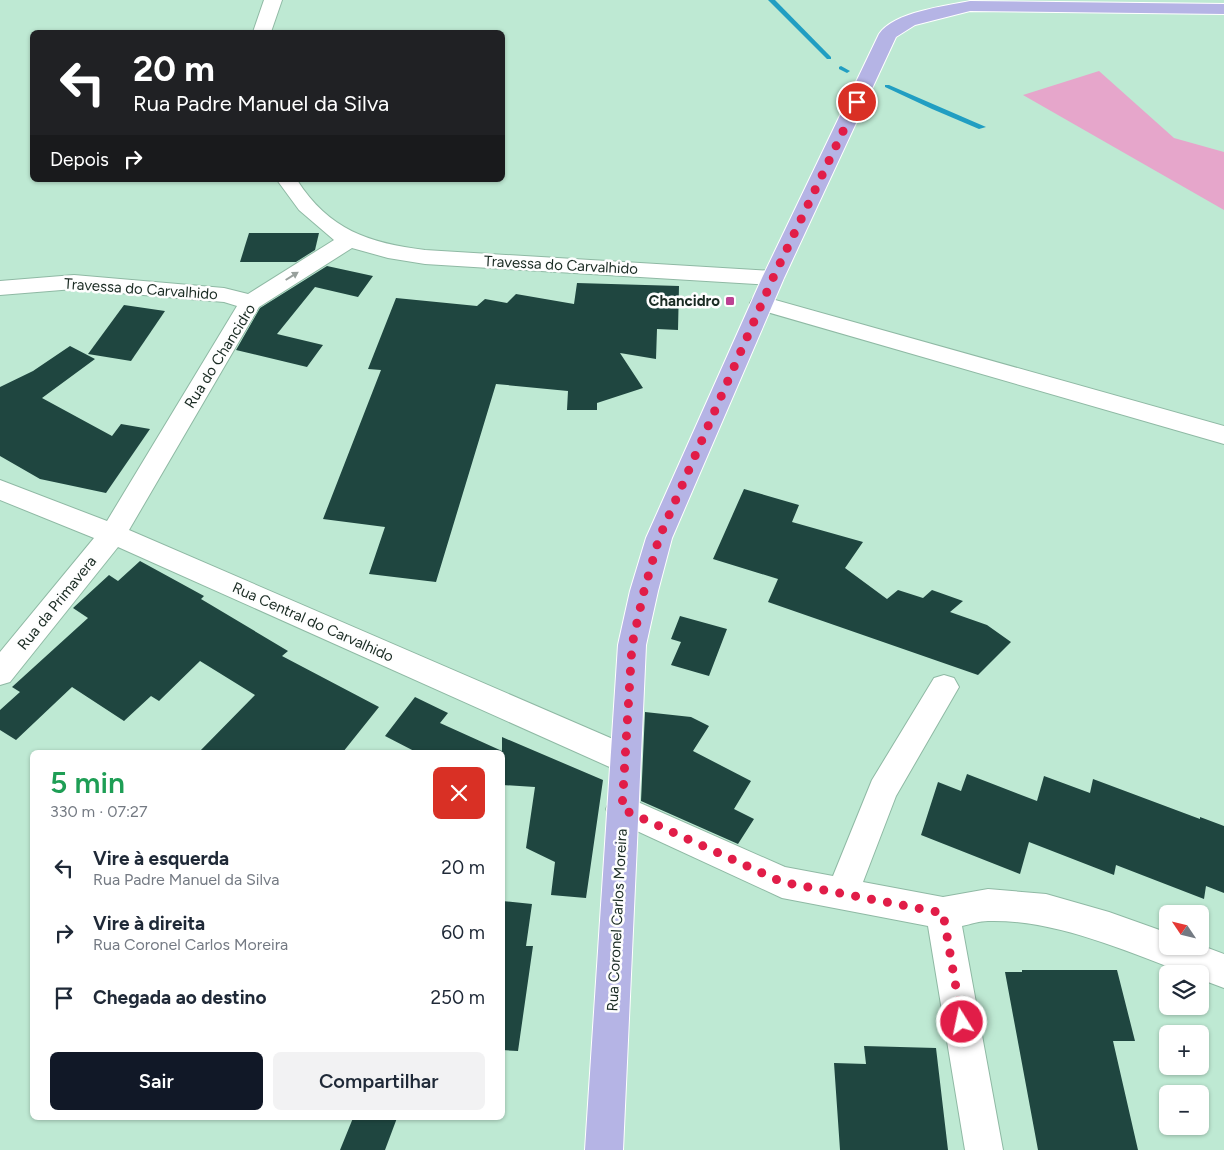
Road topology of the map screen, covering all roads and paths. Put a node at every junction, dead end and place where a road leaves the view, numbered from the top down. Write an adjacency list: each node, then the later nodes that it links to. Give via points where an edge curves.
1 (272, 0): 3 (street)
2 (1224, 9): 6 (main road, Rua Coronel Carlos Moreira, via 970,6 909,21 888,34)
3 (263, 30)
4 (289, 182): 5 (street, via 325,222)
5 (350, 240): 6 (street, Travessa do Carvalhido, via 390,252 425,257); 8 (street, Rua do Chancidro, one-way to 5)
6 (773, 278): 9 (main road, Rua Coronel Carlos Moreira)
7 (0, 288): 8 (street, Travessa do Carvalhido, via 74,282 224,294)
8 (251, 302): 12 (street, Rua do Chancidro)
9 (761, 303): 10 (street); 15 (main road, Rua Coronel Carlos Moreira, via 659,538 632,645)
10 (1224, 435)
11 (0, 490): 12 (street, Rua Central do Carvalhido)
12 (113, 534): 13 (street, Rua da Primavera); 15 (street, Rua Central do Carvalhido)
13 (0, 673)
14 (944, 686): 17 (street, via 883,790)
15 (625, 759): 16 (main road, Rua Coronel Carlos Moreira)
16 (622, 809): 17 (street, via 782,882); 20 (main road, Rua Coronel Carlos Moreira)
17 (842, 894): 18 (street)
18 (943, 913): 19 (street, via 988,905 1046,910 1109,928); 21 (street)
19 (1224, 971)
20 (604, 1150)
21 (984, 1150)

